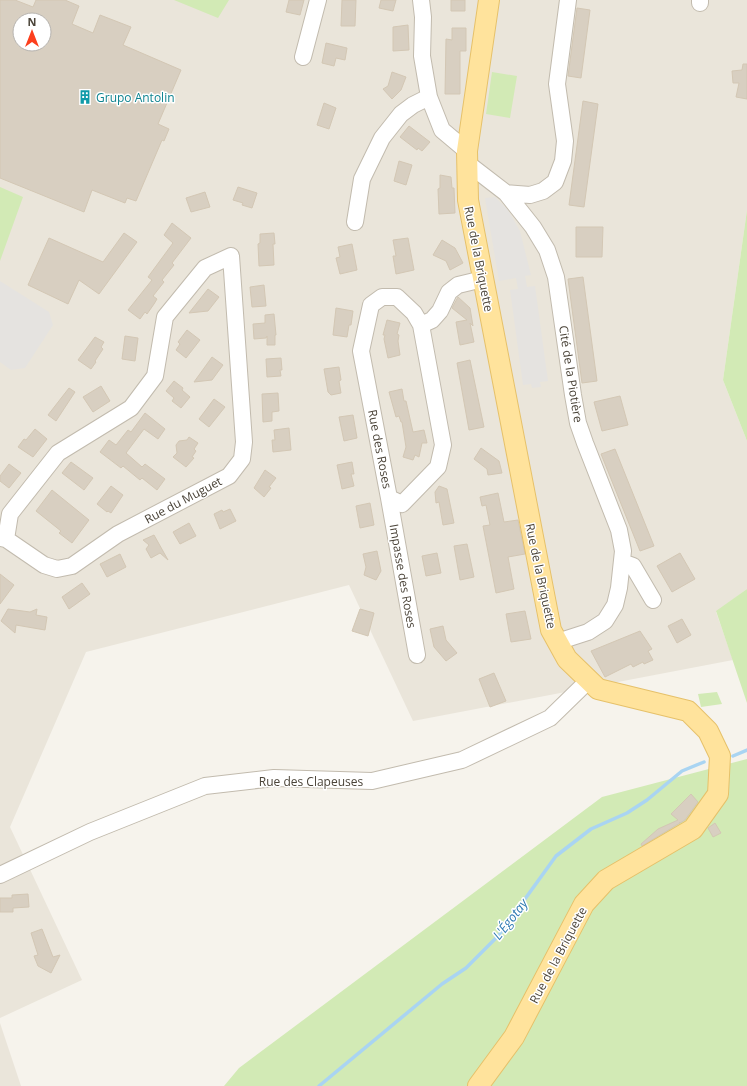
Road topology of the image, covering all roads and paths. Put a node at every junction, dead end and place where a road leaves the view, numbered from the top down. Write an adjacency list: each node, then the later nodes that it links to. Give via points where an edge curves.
1 (318, 0): 5 (street)
2 (421, 0): 6 (street, Cité de la Piotière, via 422,56)
3 (489, 0): 7 (main road, Rue de la Briquette)
4 (568, 0): 8 (street, via 557,84 565,141 563,161 555,182 543,191 530,195)
5 (303, 57)
6 (430, 97): 7 (street, Cité de la Piotière, via 442,130); 9 (street, via 401,114 382,138 362,179)
7 (467, 157): 8 (street, Cité de la Piotière); 10 (main road, Rue de la Briquette, via 468,200)
8 (506, 194): 14 (street, Cité de la Piotière, via 533,227 556,277 578,423 619,530 623,551)
9 (355, 222)
10 (483, 279): 11 (street, via 458,284 449,292 440,311 432,320); 16 (main road, Rue de la Briquette, via 550,630)
11 (421, 325): 12 (street, Rue des Roses, via 443,445 438,467 402,504); 12 (street, Rue des Roses, via 414,313 397,297 382,297 371,305 361,350)
12 (389, 498): 17 (street, Impasse des Roses)
13 (3, 538): 13 (street, Rue du Muguet, via 44,565 57,569 72,566 118,534 229,476 242,459 244,442 231,256 205,268 165,317 155,376 131,408 58,453 10,514)
14 (622, 562): 15 (street, via 633,566); 16 (street, Cité de la Piotière, via 620,588 615,605 605,621 588,632)
15 (653, 600)
16 (557, 642): 18 (main road, Rue de la Briquette, via 567,659)
17 (417, 655)
18 (589, 680): 19 (street, Rue des Clapeuses, via 550,718 462,760 372,781 274,778 205,786 90,832); 20 (main road, Rue de la Briquette, via 598,689 688,711 708,731 720,756 718,794 693,829 606,880 584,904 514,1037)
19 (0, 875)
20 (478, 1086)

